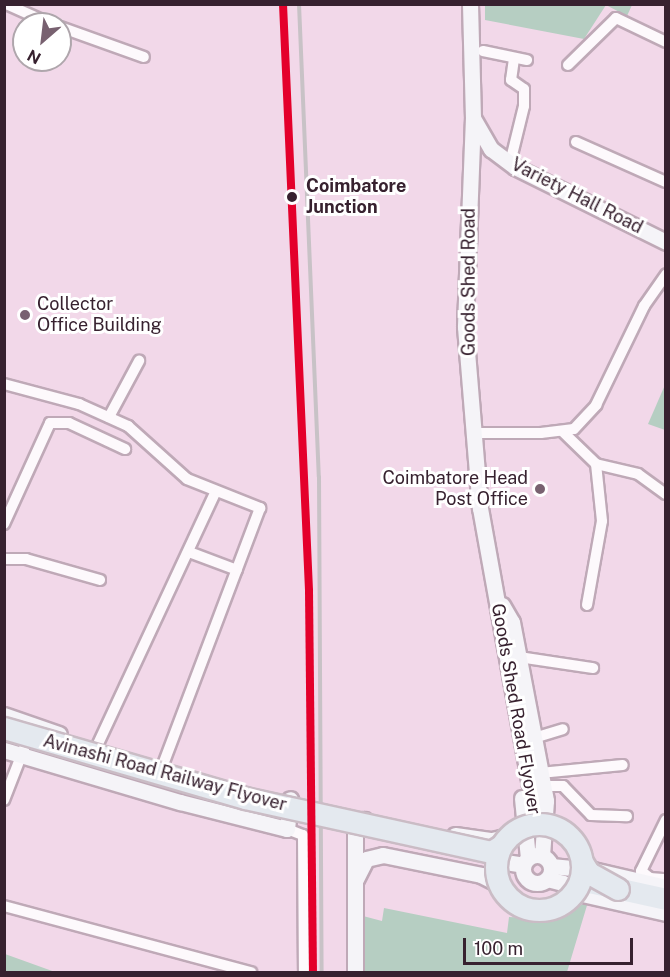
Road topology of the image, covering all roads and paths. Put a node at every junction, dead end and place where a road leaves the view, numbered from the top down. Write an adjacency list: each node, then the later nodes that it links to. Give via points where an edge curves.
1 (6, 4): 3 (street)
2 (470, 4): 11 (main road, Goods Shed Road)
3 (24, 12)
4 (72, 31): 7 (street)
5 (666, 42): 10 (street, via 616,18)
6 (483, 51): 8 (street)
7 (144, 57)
8 (514, 58): 9 (street); 13 (street, via 511,80 524,89 524,106)
9 (527, 60)
10 (568, 65)
11 (472, 117): 13 (main road, Variety Hall Road, via 491,149); 21 (main road, Goods Shed Road, via 465,327)
12 (576, 142): 14 (street)
13 (510, 163): 15 (main road, Variety Hall Road)
14 (666, 182)
15 (666, 242)
16 (666, 274): 20 (street, via 644,306 596,405 574,429)
17 (139, 361): 19 (street)
18 (4, 384): 19 (street, via 79,404)
19 (109, 417): 24 (street, via 128,426 187,479)
20 (562, 430): 21 (street); 23 (street)
21 (474, 434): 31 (main road, Goods Shed Road, via 480,508)
22 (125, 449): 26 (street, via 69,423 50,423)
23 (596, 464): 25 (street, via 638,474); 32 (street, via 602,521)
24 (216, 491): 27 (street); 29 (street, via 260,508)
25 (666, 494)
26 (4, 524)
27 (189, 552): 29 (street); 41 (street)
28 (6, 555): 30 (street)
29 (237, 570): 45 (street)
30 (100, 580)
31 (496, 595): 33 (main road, via 512,622); 51 (main road, Goods Shed Road Flyover); 55 (main road, via 490,623)
32 (587, 605)
33 (519, 657): 34 (street); 39 (main road)
34 (593, 668)
35 (4, 715): 36 (main road)
36 (32, 725): 41 (main road); 43 (street)
37 (4, 728): 53 (highway, Avinashi Road Railway Flyover, bridge, via 245,798 491,852)
38 (563, 729): 39 (street)
39 (534, 738): 47 (main road)
40 (4, 740): 53 (highway, Avinashi Road Railway Flyover, via 152,785 486,864)
41 (97, 746): 45 (main road)
42 (46, 747): 43 (main road)
43 (24, 749): 44 (main road); 48 (street); 52 (main road)
44 (4, 750)
45 (162, 765): 52 (main road, via 290,799)
46 (623, 765): 47 (street)
47 (542, 779): 49 (street, via 563,786 591,814); 55 (main road, via 546,811)
48 (4, 800)
49 (627, 816)
50 (666, 820): 56 (street, via 641,871 650,878)
51 (537, 824): 53 (highway, bridge); 54 (highway, bridge, via 561,830 575,844)
52 (287, 829): 63 (street, via 303,835)
53 (501, 859): 55 (main road); 57 (highway, bridge, via 518,904 546,909 570,896); 58 (main road, via 481,875 382,855 366,859); 58 (main road, via 492,840 368,819 357,822 355,828)
54 (582, 862): 57 (highway, bridge); 59 (highway, bridge, via 589,873)
55 (538, 865): 60 (main road, via 593,870); 60 (main road, via 582,894)
56 (666, 879)
57 (578, 884): 59 (highway, bridge, via 589,882)
58 (355, 885): 64 (main road)
59 (618, 888): 60 (highway)
60 (663, 899)
61 (4, 906): 62 (street)
62 (250, 972)
63 (304, 972)
64 (355, 972)

